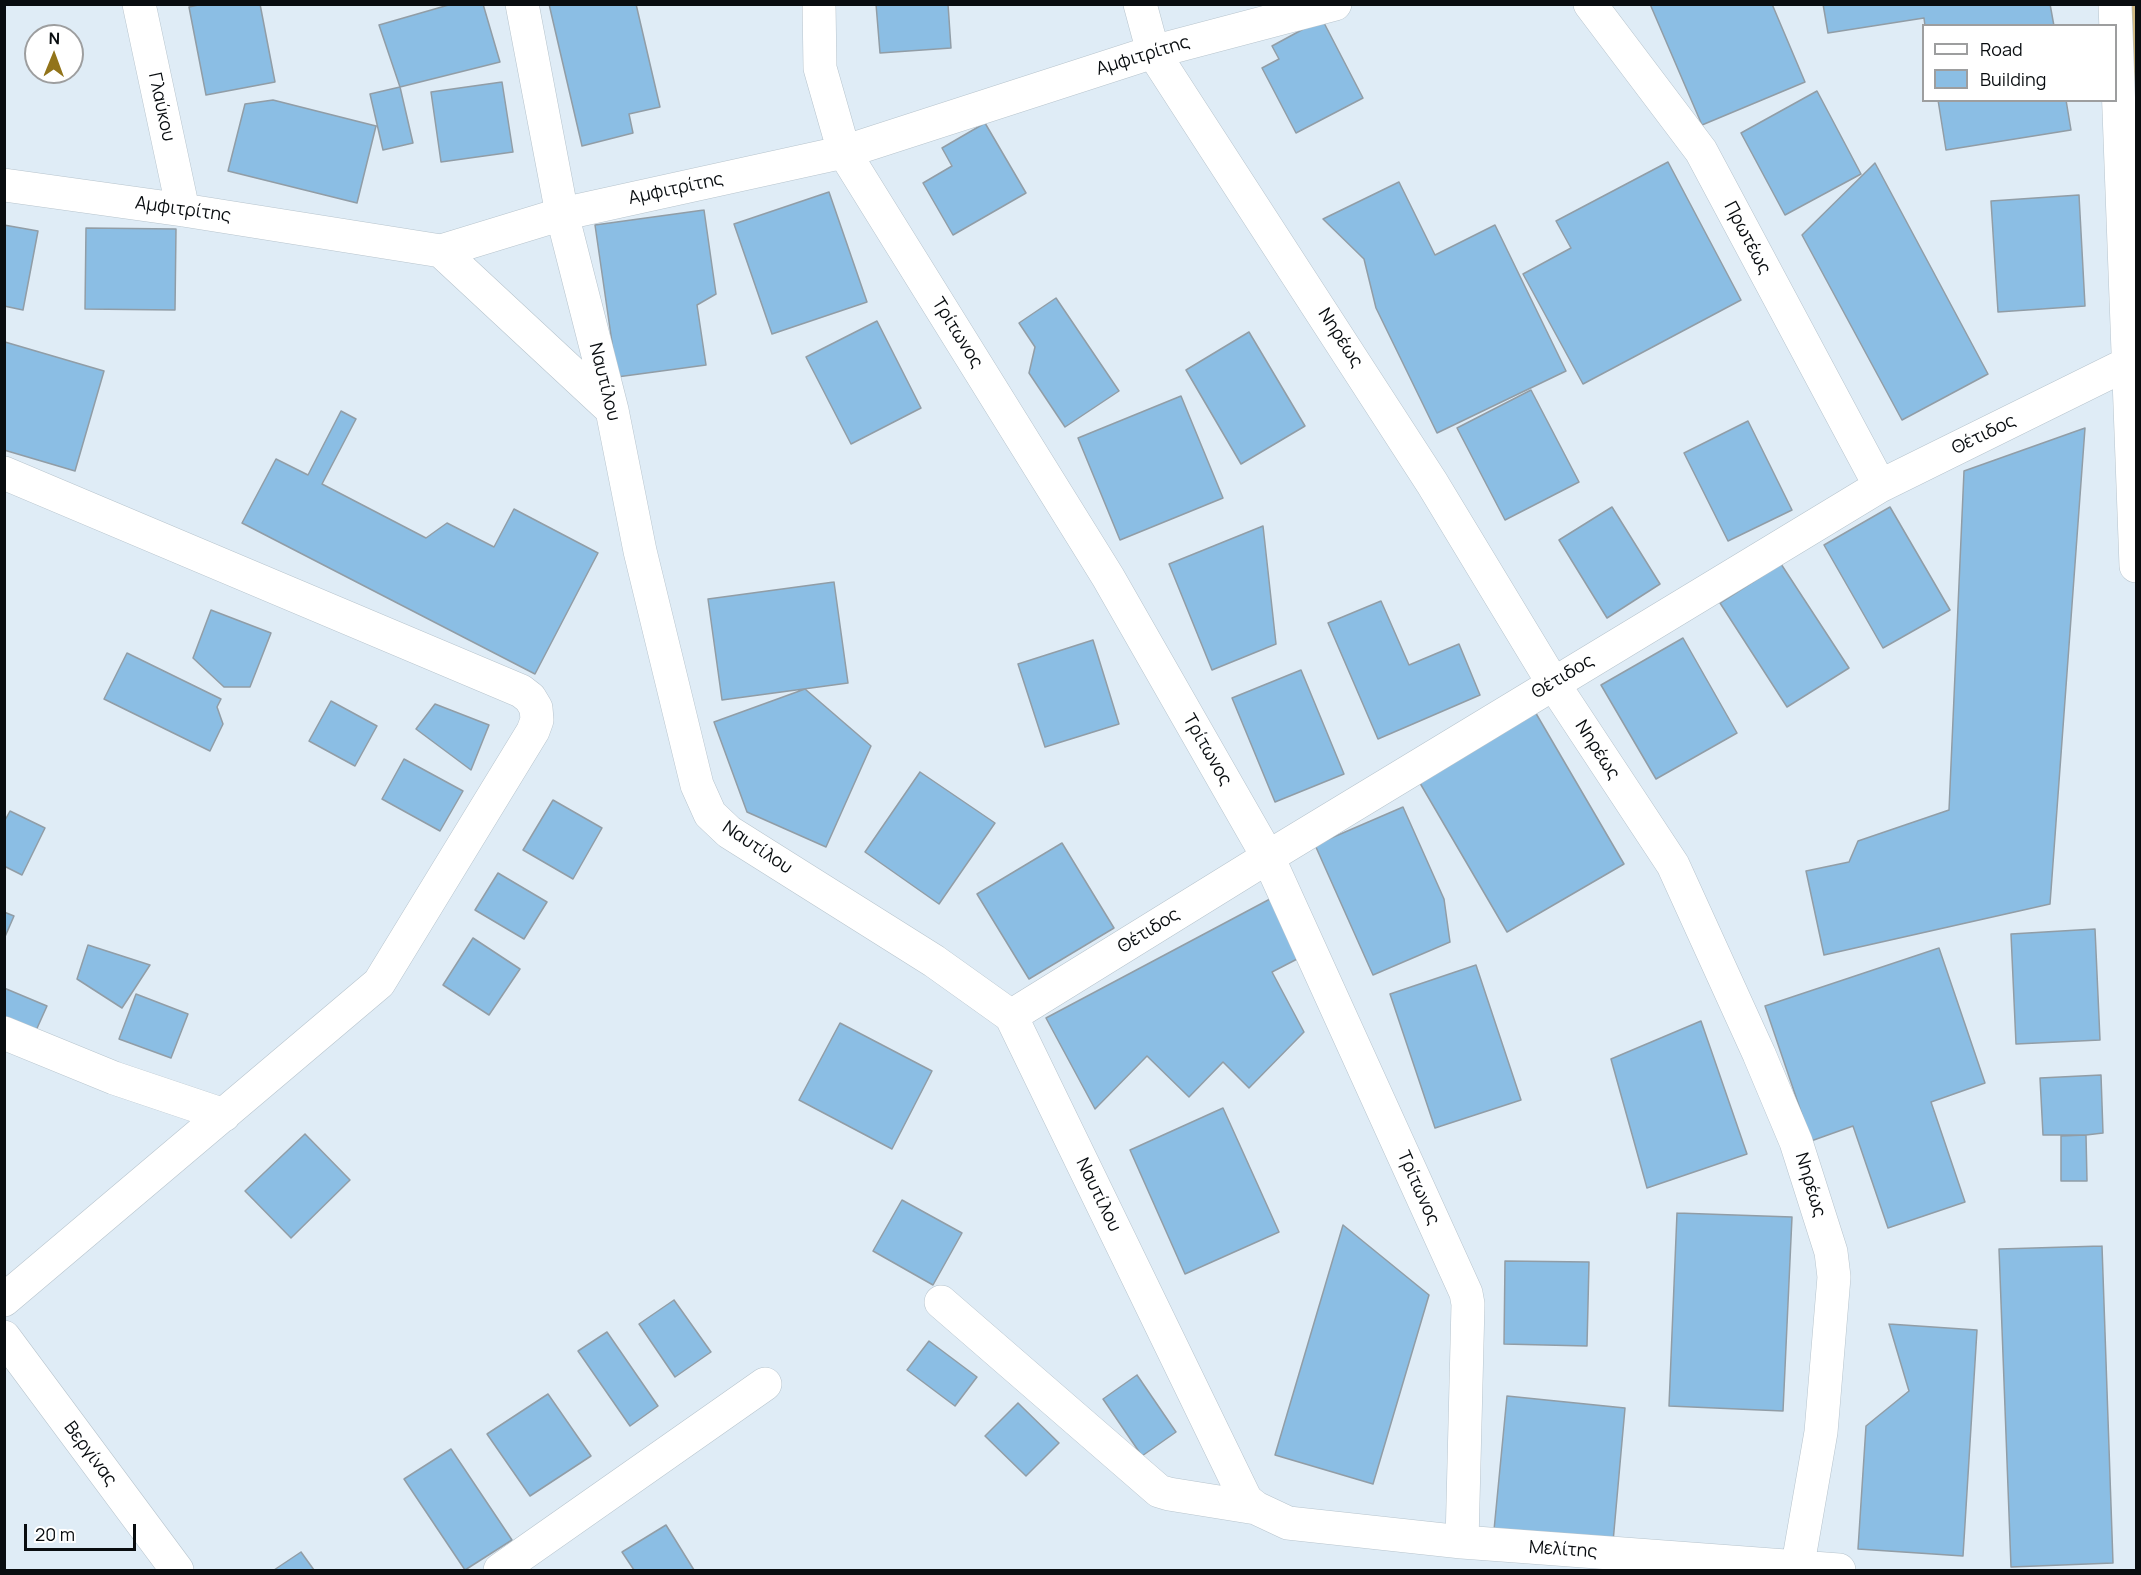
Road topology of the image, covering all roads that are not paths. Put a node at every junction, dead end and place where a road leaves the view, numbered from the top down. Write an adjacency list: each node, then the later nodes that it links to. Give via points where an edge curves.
1 (139, 4): 13 (street, Γλαύκου)
2 (522, 4): 14 (street, Ναυτίλου)
3 (819, 4): 11 (street, Τρίτωνος, via 820,68)
4 (1140, 4): 9 (street, Νηρέως)
5 (1335, 4): 9 (street, Αμφιτρίτης)
6 (1590, 4): 19 (street, Πρωτέως, via 1701,152)
7 (2115, 4): 8 (street)
8 (2116, 24)
9 (1153, 52): 11 (street, Αμφιτρίτης); 21 (street, Νηρέως, via 1420,464)
10 (2117, 55): 16 (street)
11 (844, 152): 14 (street, Αμφιτρίτης); 22 (street, Τρίτωνος, via 1102,567)
12 (4, 185): 13 (street, Αμφιτρίτης)
13 (183, 210): 15 (street, Αμφιτρίτης)
14 (561, 214): 15 (street, Αμφιτρίτης); 17 (street, Ναυτίλου)
15 (441, 251): 17 (street)
16 (2129, 363): 19 (street, Θέτιδος); 20 (street)
17 (612, 410): 23 (street, Ναυτίλου, via 640,552 697,785 710,814 729,832 934,961)
18 (4, 473): 25 (street, via 521,691 536,708 533,731 379,983)
19 (1880, 486): 21 (street, Θέτιδος)
20 (2136, 566)
21 (1553, 683): 22 (street, Θέτιδος); 35 (street, Νηρέως, via 1673,865 1796,1142 1831,1252 1834,1299 1821,1432)
22 (1268, 857): 23 (street, Θέτιδος); 32 (street, Τρίτωνος, via 1467,1298)
23 (1011, 1016): 30 (street, Ναυτίλου, via 1243,1495)
24 (4, 1033): 25 (street, via 114,1078)
25 (224, 1115): 26 (street)
26 (4, 1300)
27 (941, 1302): 30 (street, via 1159,1491)
28 (4, 1337): 33 (street, Βεργίνας)
29 (765, 1384): 34 (street)
30 (1256, 1508): 31 (street, Ναυτίλου)
31 (1288, 1522): 32 (street, Μελίτης)
32 (1462, 1542): 35 (street, Μελίτης)
33 (177, 1570)
34 (500, 1570)
35 (1799, 1570): 36 (street, Μελίτης)
36 (1839, 1570)

